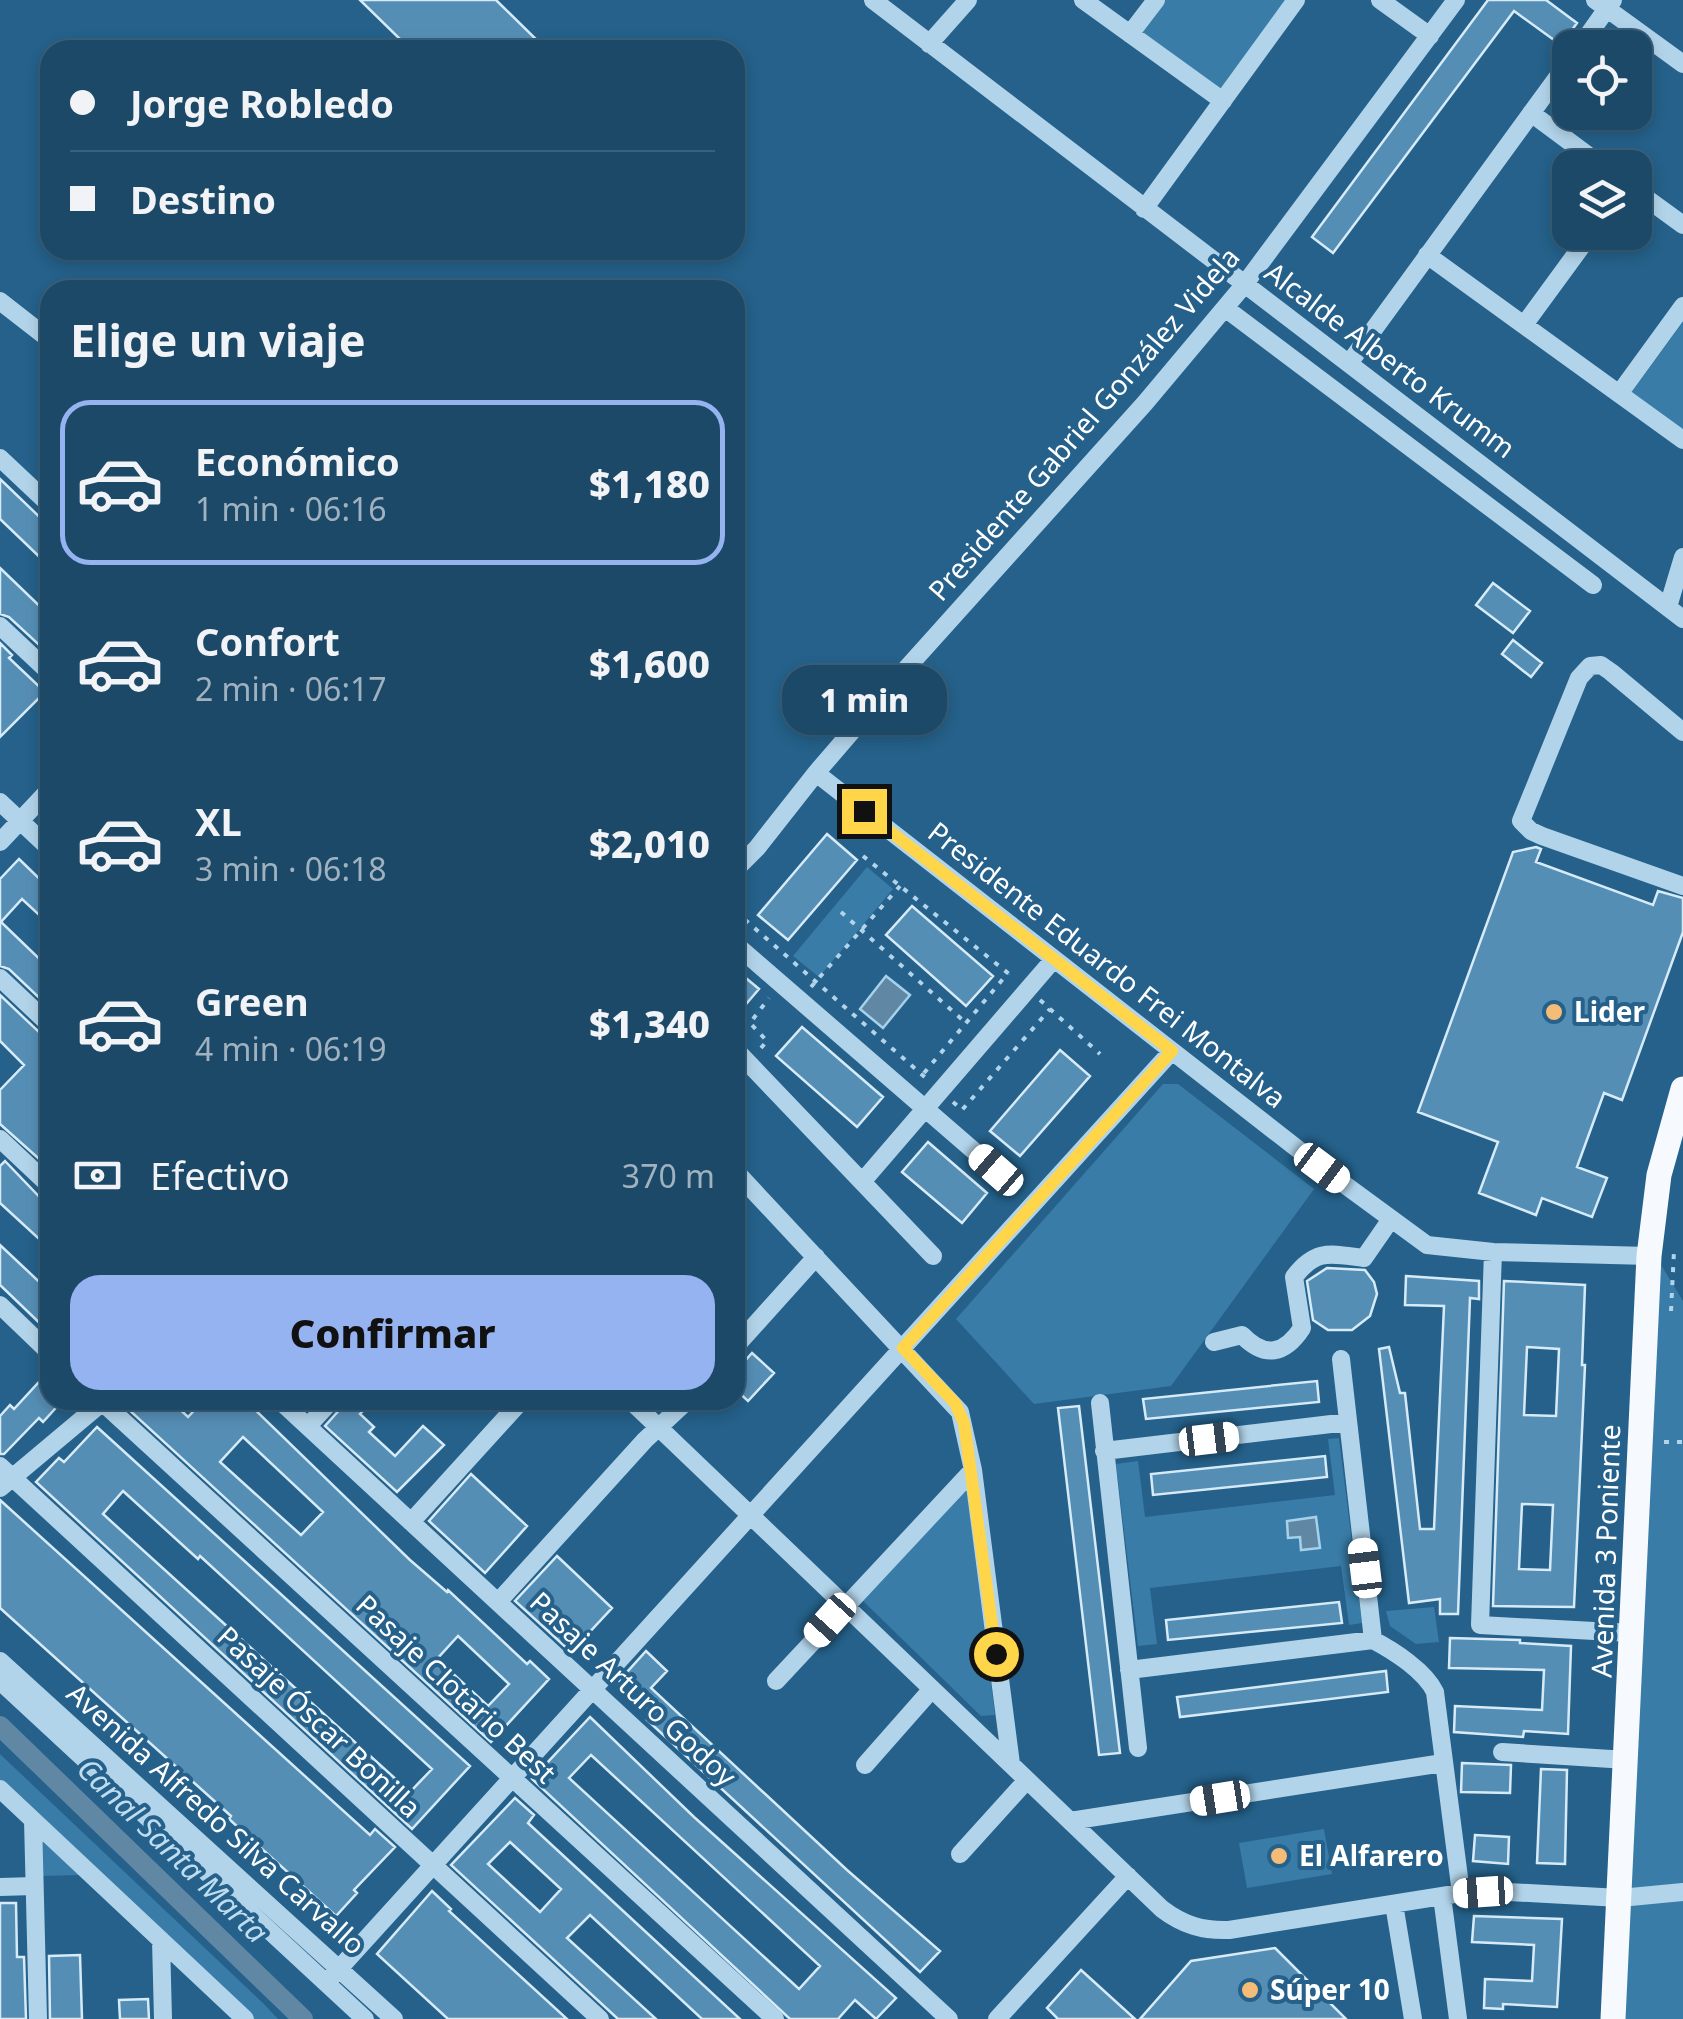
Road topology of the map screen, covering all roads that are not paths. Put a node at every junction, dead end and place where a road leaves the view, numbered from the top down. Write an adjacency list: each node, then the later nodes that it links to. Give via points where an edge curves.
1 (873, 0): 12 (street, Alcalde Alberto Krumm)
2 (968, 0): 12 (street)
3 (1083, 0): 10 (street)
4 (1156, 0): 10 (street)
5 (1296, 0): 15 (street)
6 (1380, 0): 11 (street)
7 (1456, 0): 11 (street, Presidente Gabriel González Videla)
8 (1605, 3): 9 (street); 13 (street)
9 (1589, 30)
10 (1130, 34): 15 (street)
11 (1430, 36): 23 (street, Presidente Gabriel González Videla)
12 (929, 44): 19 (street, Alcalde Alberto Krumm)
13 (1683, 64)
14 (1552, 84): 16 (street)
15 (1223, 100): 19 (street)
16 (1531, 113): 17 (street); 22 (street)
17 (1581, 150)
18 (1652, 202): 20 (street)
19 (1144, 209): 23 (street, Alcalde Alberto Krumm)
20 (1683, 225)
21 (1579, 250): 27 (street)
22 (1427, 255): 27 (street); 29 (street)
23 (1244, 285): 26 (street, Presidente Gabriel González Videla); 29 (street, Alcalde Alberto Krumm)
24 (0, 301): 28 (street)
25 (1683, 306): 30 (street)
26 (1225, 308): 35 (street); 40 (street, Presidente Gabriel González Videla)
27 (1524, 325): 30 (street)
28 (40, 332)
29 (1350, 362): 36 (street, Alcalde Alberto Krumm)
30 (1620, 394): 31 (street)
31 (1683, 440)
32 (0, 458): 33 (street)
33 (40, 496)
34 (1683, 557): 36 (street)
35 (1593, 585)
36 (1676, 613)
37 (0, 626): 38 (street)
38 (40, 664)
39 (1683, 732): 47 (street, via 1610,672 1590,666 1579,678 1522,821 1531,831)
40 (816, 774): 46 (street, Presidente Gabriel González Videla); 49 (street, Presidente Eduardo Frei Montalva)
41 (40, 800): 43 (street)
42 (0, 802): 43 (street)
43 (20, 822): 44 (street); 45 (street)
44 (40, 841)
45 (0, 842)
46 (745, 860)
47 (1683, 886)
48 (745, 953): 55 (street)
49 (1054, 959): 52 (street, Presidente Eduardo Frei Montalva); 55 (street)
50 (0, 978): 51 (street)
51 (40, 1016)
52 (1172, 1051): 61 (street, Presidente Eduardo Frei Montalva); 70 (street)
53 (745, 1059): 59 (street)
54 (1683, 1088): 64 (main road, Avenida 3 Poniente)
55 (925, 1109): 57 (street); 59 (street)
56 (0, 1139): 58 (street)
57 (996, 1170)
58 (40, 1177)
59 (862, 1182): 63 (street)
60 (745, 1183): 65 (street)
61 (1391, 1219): 62 (street, Presidente Eduardo Frei Montalva, via 1435,1248); 68 (street, via 1364,1258 1308,1259 1294,1277 1302,1328 1290,1345 1272,1351 1242,1335)
62 (1493, 1252): 64 (street, Presidente Eduardo Frei Montalva); 90 (street, via 1480,1624)
63 (932, 1256)
64 (1648, 1256): 90 (main road, Avenida 3 Poniente)
65 (816, 1257): 67 (street); 70 (street)
66 (0, 1305): 69 (street)
67 (745, 1336)
68 (1214, 1342)
69 (40, 1343)
70 (903, 1348): 84 (street, via 960,1412); 86 (street)
71 (1341, 1359): 80 (street)
72 (1100, 1403): 83 (street)
73 (91, 1410): 85 (street)
74 (113, 1410): 104 (street, Pasaje Clotario Best)
75 (290, 1410): 81 (street, Pasaje Arturo Godoy)
76 (323, 1410): 81 (street)
77 (513, 1410): 87 (street)
78 (640, 1410): 82 (street)
79 (678, 1410): 82 (street)
80 (1348, 1422): 83 (street); 91 (street)
81 (308, 1426): 87 (street, Pasaje Arturo Godoy)
82 (659, 1428): 86 (street); 88 (street)
83 (1104, 1452): 93 (street)
84 (973, 1470): 89 (street); 102 (street)
85 (4, 1477): 110 (street, Pasaje Óscar Bonilla)
86 (750, 1516): 89 (street); 97 (street)
87 (411, 1522): 88 (street, Pasaje Arturo Godoy)
88 (498, 1602): 97 (street, Pasaje Arturo Godoy)
89 (844, 1605): 95 (street); 96 (street)
90 (1632, 1632): 100 (main road, Avenida 3 Poniente)
91 (1373, 1640): 93 (street); 101 (street, via 1430,1682)
92 (0, 1661): 119 (street, Avenida Alfredo Silva Carvallo)
93 (1130, 1670): 98 (street)
94 (0, 1681): 119 (street, Avenida Alfredo Silva Carvallo)
95 (776, 1681)
96 (932, 1689): 102 (street); 103 (street)
97 (593, 1690): 104 (street); 127 (street, Pasaje Arturo Godoy)
98 (1138, 1748)
99 (1502, 1752): 100 (street)
100 (1627, 1760): 116 (main road, Avenida 3 Poniente)
101 (1443, 1763): 108 (street); 115 (street)
102 (1010, 1764): 105 (street)
103 (865, 1765)
104 (512, 1778): 110 (street); 126 (street, Pasaje Clotario Best)
105 (1027, 1780): 108 (street); 109 (street)
106 (0, 1790): 107 (street)
107 (32, 1820): 112 (street); 118 (street)
108 (1070, 1821): 111 (street)
109 (960, 1854)
110 (434, 1866): 119 (street); 125 (street, Pasaje Óscar Bonilla)
111 (1128, 1876): 117 (street, via 1171,1916 1216,1931); 128 (street)
112 (34, 1886): 113 (street); 120 (street)
113 (0, 1887)
114 (1683, 1892): 116 (street)
115 (1451, 1895): 116 (street); 117 (street); 130 (street)
116 (1620, 1898): 131 (main road, Avenida 3 Poniente)
117 (1394, 1904): 129 (street)
118 (161, 1940): 121 (street); 122 (street)
119 (334, 1975): 123 (street, Avenida Alfredo Silva Carvallo); 124 (street, Avenida Alfredo Silva Carvallo)
120 (38, 2019)
121 (164, 2019)
122 (245, 2019)
123 (365, 2019)
124 (394, 2019)
125 (600, 2019)
126 (775, 2019)
127 (950, 2019)
128 (997, 2019)
129 (1413, 2019)
130 (1458, 2019)
131 (1613, 2019)

